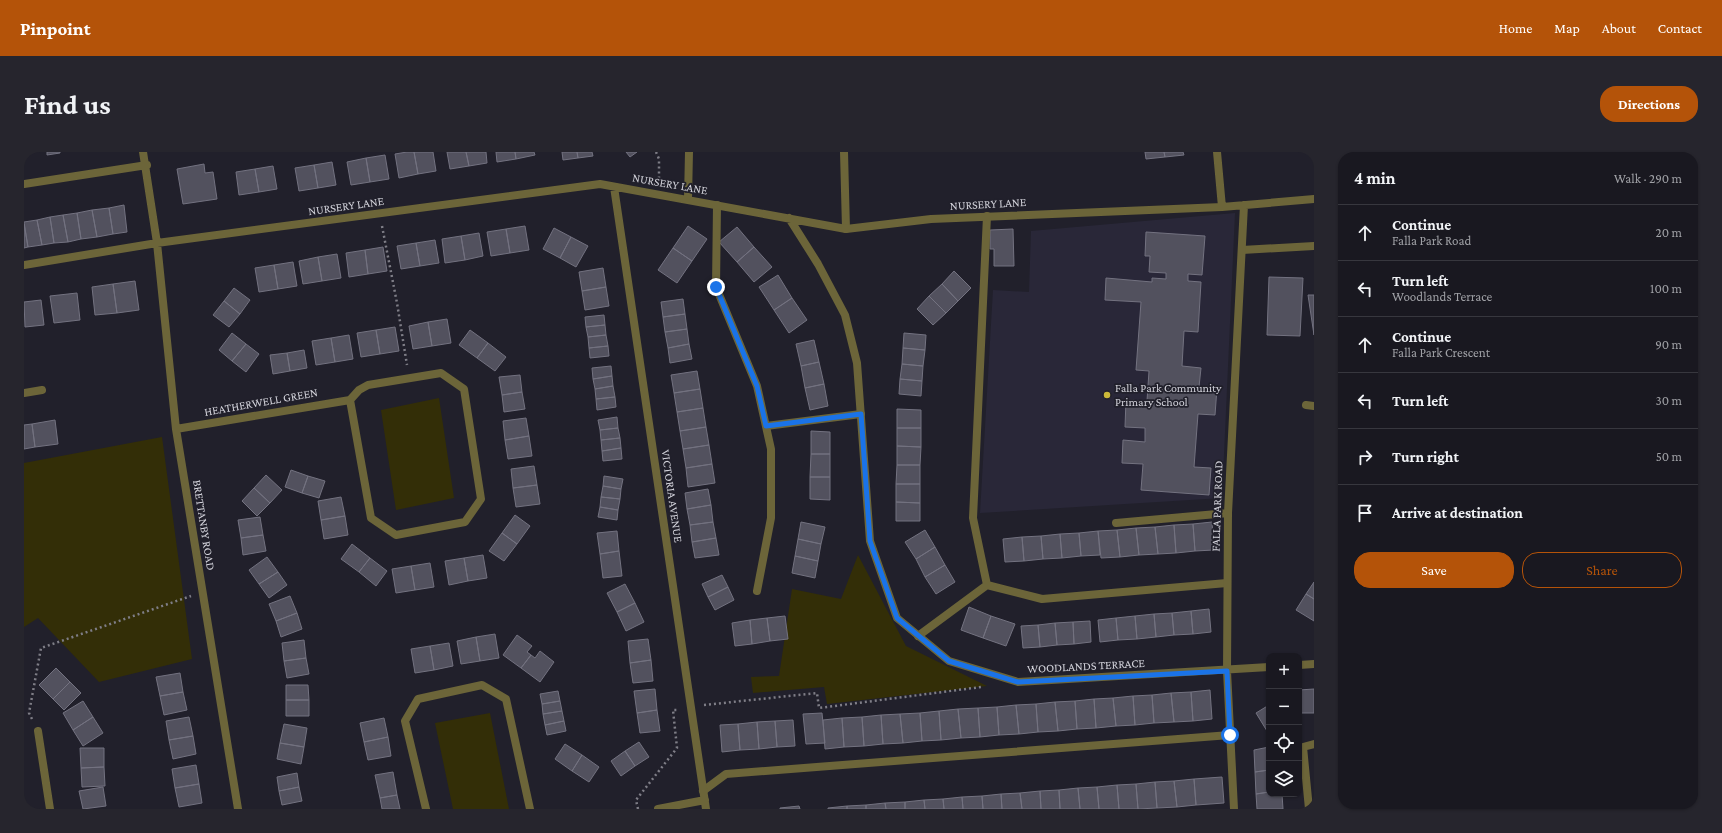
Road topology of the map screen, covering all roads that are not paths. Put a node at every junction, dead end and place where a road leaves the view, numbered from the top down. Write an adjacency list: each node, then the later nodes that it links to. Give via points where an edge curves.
1 (144, 152): 5 (street, BRETTANBY ROAD)
2 (689, 152): 9 (street)
3 (844, 152): 15 (street)
4 (1217, 152): 12 (street)
5 (146, 165): 6 (street); 16 (street, BRETTANBY ROAD)
6 (24, 184)
7 (614, 187): 9 (street, NURSERY LANE); 16 (street, NURSERY LANE, via 600,184); 39 (street, VICTORIA AVENUE)
8 (1314, 198): 11 (street, NURSERY LANE)
9 (688, 199): 10 (street, NURSERY LANE)
10 (717, 205): 14 (street, NURSERY LANE); 24 (street, via 716,287 757,386)
11 (1244, 205): 12 (street, NURSERY LANE); 18 (street, FALLA PARK ROAD)
12 (1222, 207): 13 (street, NURSERY LANE)
13 (987, 216): 15 (street, NURSERY LANE, via 931,218); 29 (street, via 973,518)
14 (789, 218): 15 (street, NURSERY LANE); 23 (street, via 818,264 845,315 857,364)
15 (846, 229)
16 (157, 244): 19 (street, NURSERY LANE); 25 (street, BRETTANBY ROAD)
17 (1314, 246): 18 (street)
18 (1242, 250): 26 (street, FALLA PARK ROAD)
19 (24, 265)
20 (42, 390): 21 (street)
21 (24, 393)
22 (350, 400): 22 (street, via 371,518 396,535 466,522 481,499 464,389 441,373 368,384); 25 (street, HEATHERWELL GREEN)
23 (861, 414): 24 (street); 31 (street, via 870,541 897,618)
24 (766, 426): 30 (street, via 771,449 771,518)
25 (176, 429): 42 (street, BRETTANBY ROAD)
26 (1228, 513): 27 (street); 28 (street, FALLA PARK ROAD)
27 (1116, 523)
28 (1227, 583): 29 (street, via 1042,599); 35 (street, FALLA PARK ROAD)
29 (987, 585): 31 (street)
30 (757, 591)
31 (918, 636): 35 (street, WOODLANDS TERRACE, via 949,661 1018,682)
32 (1314, 664): 33 (street)
33 (1302, 665)
34 (1266, 667): 35 (street, WOODLANDS TERRACE)
35 (1227, 671): 37 (street, FALLA PARK ROAD)
36 (38, 731): 41 (street)
37 (1230, 735): 39 (street, via 726,774); 47 (street, FALLA PARK ROAD)
38 (1314, 744): 48 (street, via 1303,747)
39 (703, 791): 40 (street, VICTORIA AVENUE)
40 (704, 800): 45 (street); 46 (street, VICTORIA AVENUE)
41 (50, 809)
42 (238, 809)
43 (426, 809): 44 (street, via 405,721 418,698 482,685 506,699)
44 (530, 809)
45 (658, 809)
46 (706, 809)
47 (1234, 809)
48 (1310, 809)

